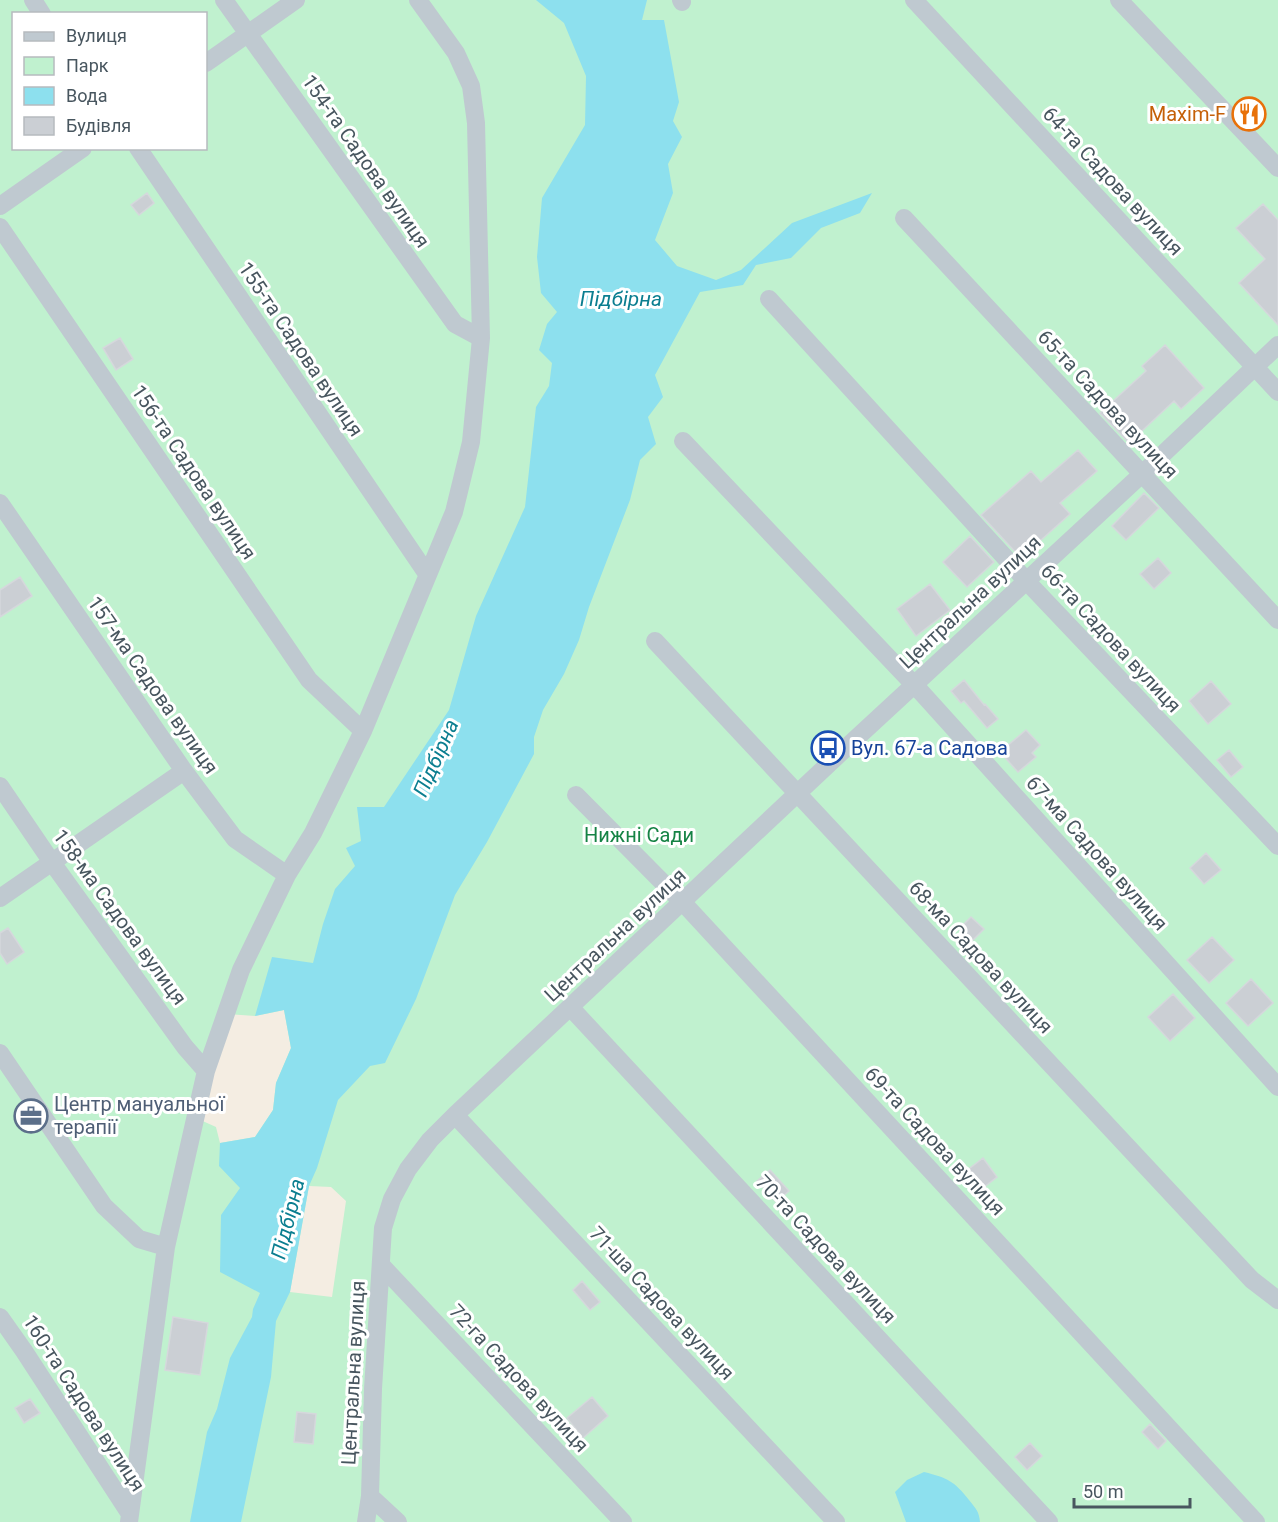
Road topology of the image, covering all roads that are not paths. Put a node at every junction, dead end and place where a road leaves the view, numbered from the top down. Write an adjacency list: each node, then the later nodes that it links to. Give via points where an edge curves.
1 (224, 0): 6 (street, 154-та Садова вулиця)
2 (296, 0): 6 (street)
3 (418, 0): 15 (street, via 456,53 471,86 476,123)
4 (914, 0): 17 (street, 64-та Садова вулиця)
5 (1119, 0): 10 (street)
6 (248, 33): 7 (street); 15 (street, 154-та Садова вулиця, via 455,324)
7 (207, 62)
8 (80, 150): 11 (street)
9 (139, 150): 22 (street, 155-та Садова вулиця)
10 (1278, 168)
11 (0, 206)
12 (904, 218): 20 (street, 65-та Садова вулиця)
13 (0, 227): 27 (street, 156-та Садова вулиця, via 309,680)
14 (769, 299): 23 (street, 66-та Садова вулиця)
15 (481, 338): 22 (street, via 471,442 454,512)
16 (1278, 345): 17 (street, Центральна вулиця)
17 (1255, 368): 18 (street, 64-та Садова вулиця); 20 (street, Центральна вулиця)
18 (1278, 392)
19 (683, 441): 26 (street, 67-ма Садова вулиця)
20 (1142, 474): 23 (street, Центральна вулиця); 24 (street, 65-та Садова вулиця)
21 (0, 503): 28 (street, 157-ма Садова вулиця)
22 (427, 574): 27 (street)
23 (1026, 580): 26 (street, Центральна вулиця); 32 (street, 66-та Садова вулиця)
24 (1278, 620)
25 (655, 641): 30 (street, 68-ма Садова вулиця)
26 (914, 685): 30 (street, Центральна вулиця); 40 (street, 67-ма Садова вулиця)
27 (363, 731): 34 (street, via 313,833)
28 (184, 771): 33 (street); 34 (street, 157-ма Садова вулиця, via 235,839)
29 (0, 786): 33 (street, 158-ма Садова вулиця)
30 (798, 793): 36 (street, Центральна вулиця); 44 (street, 68-ма Садова вулиця, via 1252,1280)
31 (576, 795): 36 (street, 69-та Садова вулиця)
32 (1278, 846)
33 (51, 861): 35 (street); 39 (street, 158-ма Садова вулиця)
34 (287, 875): 39 (street, via 241,970)
35 (0, 898)
36 (682, 902): 37 (street, Центральна вулиця); 53 (street, 69-та Садова вулиця)
37 (570, 1007): 41 (street, Центральна вулиця); 52 (street, 70-та Садова вулиця)
38 (0, 1053): 42 (street, via 104,1206 139,1239)
39 (206, 1071): 42 (street)
40 (1278, 1087)
41 (455, 1115): 43 (street, Центральна вулиця, via 408,1169 392,1199 383,1228); 51 (street, 71-ша Садова вулиця)
42 (166, 1247): 47 (street)
43 (381, 1265): 46 (street, Центральна вулиця); 50 (street, 72-га Садова вулиця)
44 (1278, 1300)
45 (0, 1317): 47 (street, 160-та Садова вулиця)
46 (370, 1496): 48 (street, Центральна вулиця); 49 (street)
47 (130, 1518)
48 (366, 1522)
49 (398, 1522)
50 (623, 1522)
51 (836, 1522)
52 (1049, 1522)
53 (1256, 1522)

